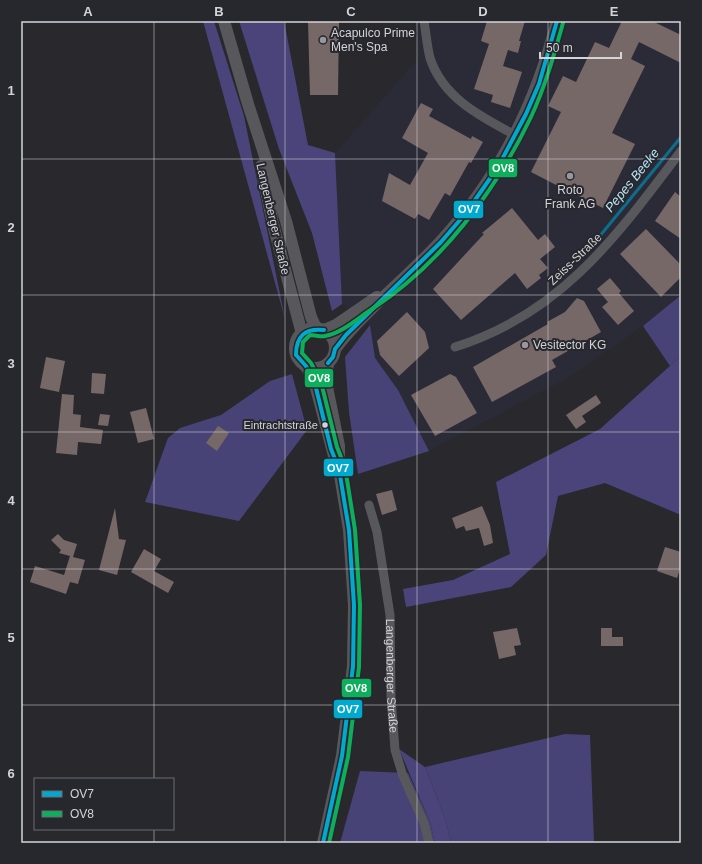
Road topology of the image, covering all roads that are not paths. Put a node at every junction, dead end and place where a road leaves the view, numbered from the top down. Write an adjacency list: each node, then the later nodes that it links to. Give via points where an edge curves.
1 (224, 21): 4 (main road, Langenberger Straße)
2 (424, 21): 5 (street, via 430,58 445,85 457,100)
3 (557, 21): 5 (main road, via 544,68)
4 (248, 104): 8 (main road, Langenberger Straße, via 286,221 310,317); 9 (main road, Langenberger Straße, via 274,224)
5 (515, 135): 7 (main road, via 498,167 466,213 441,242)
6 (681, 151): 10 (street, Zeiss-Straße, via 608,244 567,285 543,305 516,322 476,341)
7 (390, 290): 8 (main road, via 336,325); 11 (main road)
8 (320, 329): 9 (main road, via 308,329); 11 (main road, via 330,334)
9 (302, 334): 13 (main road, via 297,339 296,355)
10 (455, 347)
11 (335, 349): 12 (main road)
12 (328, 363): 13 (main road, via 322,367); 14 (main road, via 326,382 339,446)
13 (306, 366): 14 (main road, via 315,384 331,449)
14 (339, 469): 16 (main road, via 349,530 354,605 353,666 342,756)
15 (369, 505): 17 (street, Langenberger Straße, via 377,532 390,615 391,697 395,750 403,776 424,822)
16 (323, 843)
17 (429, 843)

